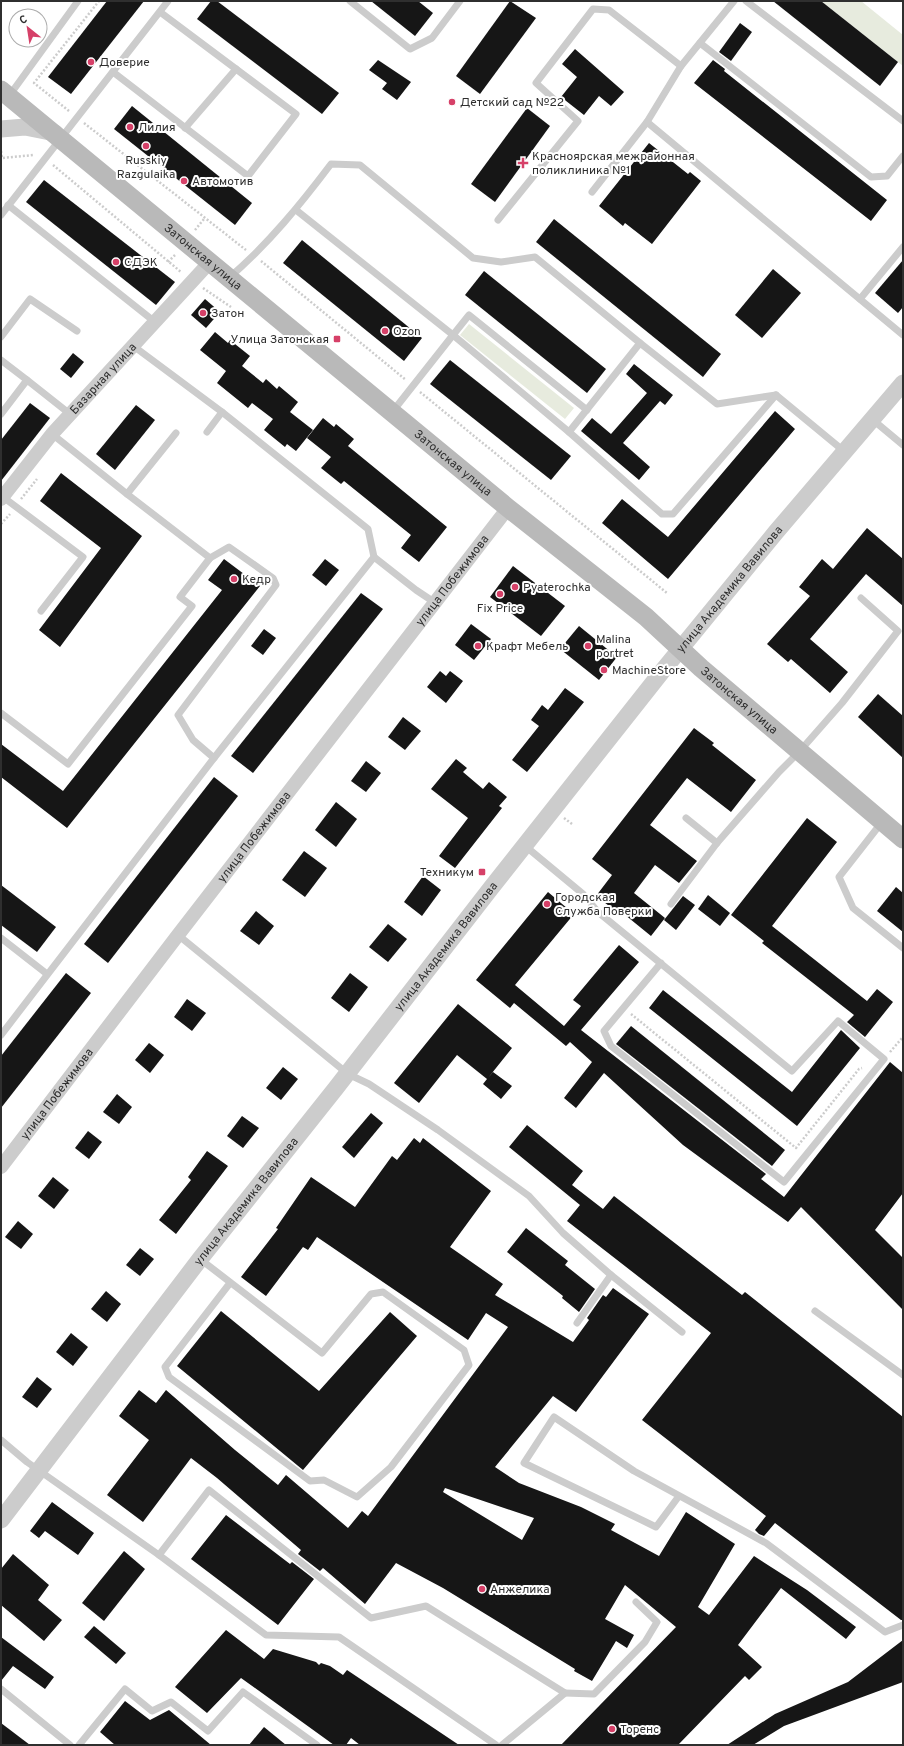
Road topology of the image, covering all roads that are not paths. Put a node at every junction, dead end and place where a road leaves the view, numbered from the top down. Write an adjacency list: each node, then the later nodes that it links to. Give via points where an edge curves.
1 (78, 1): 12 (lane)
2 (168, 1): 7 (lane)
3 (350, 1): 4 (lane, via 410,49 432,38)
4 (460, 1)
5 (734, 1): 8 (lane)
6 (746, 1): 13 (lane)
7 (160, 12): 10 (lane); 11 (lane)
8 (700, 43): 9 (lane); 18 (lane, via 871,177 887,176)
9 (681, 66): 14 (lane); 23 (lane, via 609,10 593,9 536,83 578,121)
10 (236, 69): 15 (lane); 15 (lane, via 296,114 248,176)
11 (113, 72): 15 (lane); 17 (lane, via 78,118)
12 (5, 93): 17 (main road, Затонская улица)
13 (903, 121)
14 (647, 122): 19 (lane); 27 (lane)
15 (185, 128)
16 (1, 129): 17 (street, via 25,127)
17 (58, 136): 20 (lane, via 46,159); 25 (main road, Затонская улица)
18 (903, 156)
19 (592, 192)
20 (8, 205): 22 (lane); 28 (lane)
21 (296, 210): 26 (lane); 30 (lane); 33 (lane, via 331,164 360,165 473,258 501,262 535,257)
22 (1, 215)
23 (498, 220)
24 (903, 247): 27 (lane)
25 (209, 263): 26 (main road, Затонская улица); 28 (street, Базарная улица)
26 (229, 279): 40 (main road, Затонская улица)
27 (860, 299): 31 (lane)
28 (155, 322): 34 (street, Базарная улица)
29 (77, 331): 32 (lane, via 30,300)
30 (453, 335): 39 (lane, via 469,315); 40 (lane); 46 (lane)
31 (903, 335)
32 (1, 337)
33 (640, 344): 38 (lane, via 717,404); 39 (lane)
34 (132, 345): 41 (lane); 43 (street, Базарная улица)
35 (1, 360): 36 (lane)
36 (27, 380): 42 (lane); 43 (lane)
37 (903, 383): 44 (street, улица Академика Вавилова)
38 (776, 396): 46 (lane, via 673,514 662,514); 50 (lane)
39 (587, 410): 46 (lane)
40 (393, 411): 53 (main road, Затонская улица)
41 (222, 412): 45 (lane); 54 (lane, via 368,529)
42 (1, 414)
43 (70, 414): 48 (street, Базарная улица)
44 (872, 420): 49 (lane); 50 (street, улица Академика Вавилова)
45 (207, 432)
46 (569, 432)
47 (176, 433): 51 (lane)
48 (52, 434): 51 (lane); 52 (street, Базарная улица)
49 (903, 445)
50 (845, 452): 59 (street, улица Академика Вавилова)
51 (127, 494): 55 (lane)
52 (2, 498): 58 (lane, via 83,557)
53 (508, 508): 57 (street, улица Побежимова); 59 (main road, Затонская улица, via 646,617)
54 (374, 556): 57 (lane); 62 (lane)
55 (210, 558): 60 (lane, via 180,597 192,606 68,764); 62 (lane, via 230,547 273,578 276,585 178,715 193,740)
56 (861, 598): 61 (lane, via 898,631)
57 (434, 602): 69 (street, улица Побежимова)
58 (41, 611)
59 (680, 648): 61 (main road, Затонская улица); 67 (street, улица Академика Вавилова)
60 (1, 713)
61 (800, 752): 64 (main road, Затонская улица); 66 (lane, via 779,772)
62 (214, 758): 73 (lane)
63 (686, 818): 66 (lane)
64 (882, 821): 65 (main road, Затонская улица); 71 (lane, via 839,877 853,908)
65 (903, 839)
66 (717, 843): 68 (lane)
67 (524, 845): 72 (lane, via 583,894 598,912); 75 (street, улица Академика Вавилова)
68 (671, 904)
69 (178, 935): 75 (lane); 76 (street, улица Побежимова)
70 (1, 938): 73 (lane)
71 (903, 948)
72 (661, 963): 72 (lane, via 792,1071 838,1021 884,1059 784,1182 611,1046 604,1031)
73 (47, 974): 74 (lane)
74 (1, 1035)
75 (348, 1074): 77 (street, улица Академика Вавилова); 78 (lane, via 369,1084 438,1130 529,1196 563,1233)
76 (1, 1167)
77 (200, 1259): 79 (lane); 85 (street, улица Академика Вавилова)
78 (611, 1275): 81 (lane); 82 (lane)
79 (230, 1283): 79 (lane, via 322,1353 371,1294 383,1292 464,1350 469,1365 391,1467 357,1497 324,1480 310,1481 169,1376 165,1367)
80 (815, 1311): 83 (lane)
81 (577, 1323)
82 (682, 1332)
83 (903, 1375)
84 (1, 1440): 85 (lane)
85 (39, 1471): 87 (street, улица Академика Вавилова); 88 (lane)
86 (679, 1496): 86 (lane, via 634,1471 554,1417 524,1463 656,1527); 90 (lane, via 766,1543 886,1632)
87 (1, 1520)
88 (159, 1555): 92 (lane, via 208,1490 371,1618 426,1606); 96 (lane, via 266,1636 339,1637)
89 (636, 1602): 92 (lane, via 657,1622 644,1642 594,1694)
90 (903, 1626)
91 (1, 1689): 93 (lane)
92 (565, 1693): 97 (lane)
93 (70, 1745)
94 (79, 1745): 95 (lane, via 125,1689 152,1711 171,1702 208,1731 243,1692)
95 (317, 1745)
96 (496, 1745)
97 (502, 1745)

